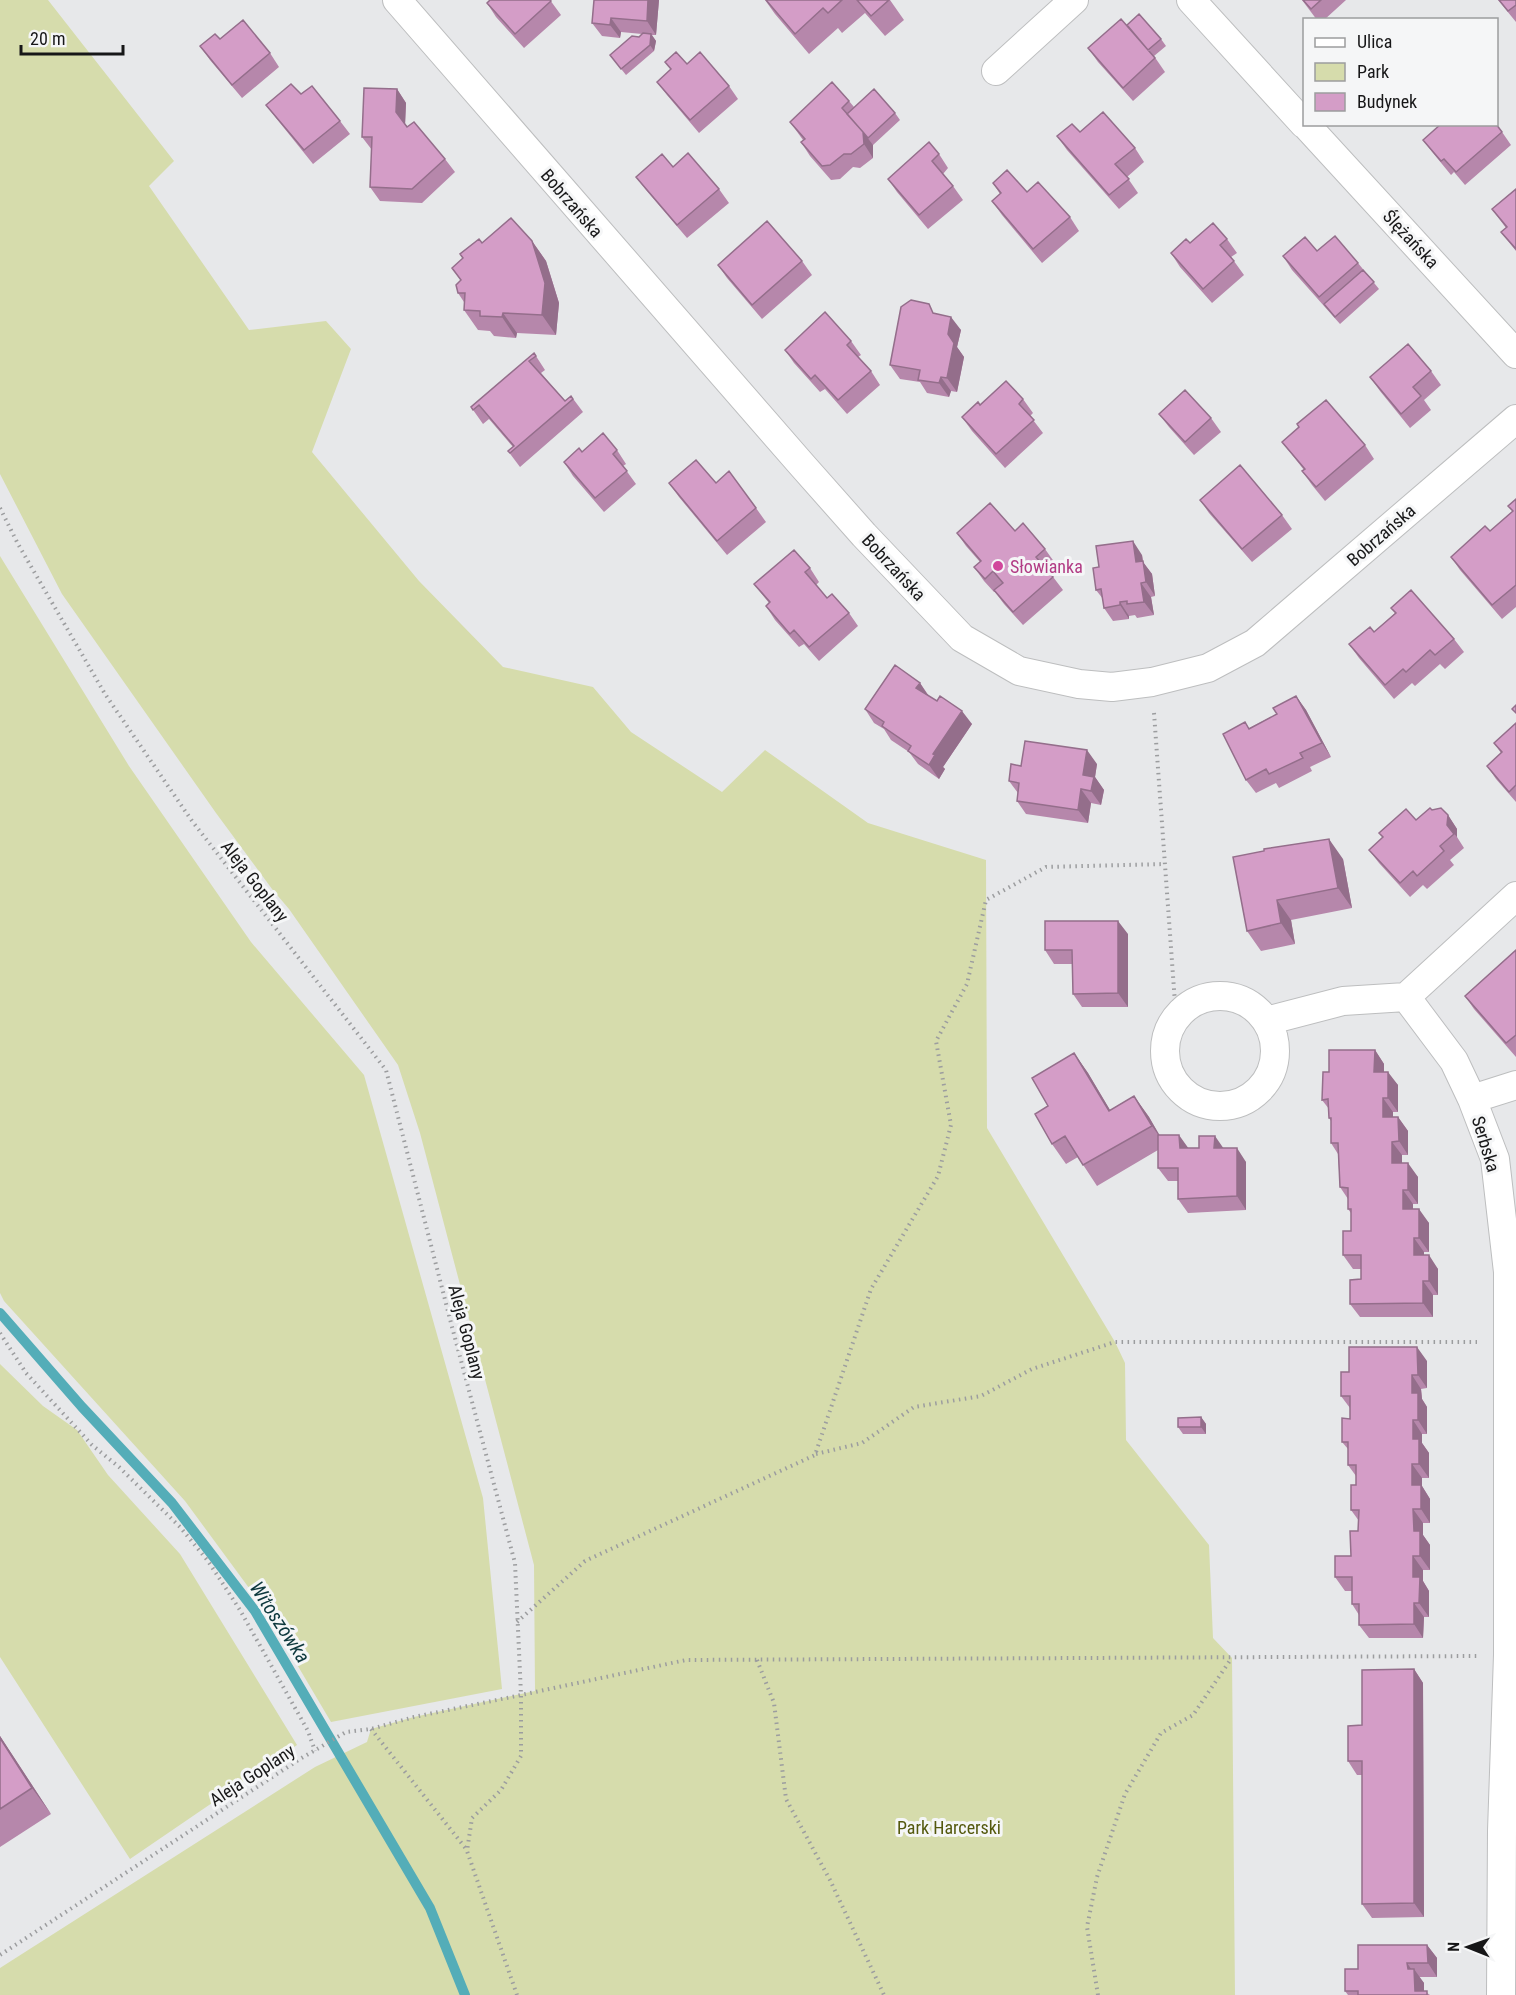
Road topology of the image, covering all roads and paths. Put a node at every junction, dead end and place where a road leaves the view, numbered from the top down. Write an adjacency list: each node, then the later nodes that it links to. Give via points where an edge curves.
1 (397, 0): 10 (street, Bobrzańska, via 864,535 962,638 1019,671 1112,687)
2 (1074, 0): 4 (street)
3 (1191, 0): 5 (street, Ślężańska)
4 (996, 71)
5 (1303, 122)
6 (1307, 126): 7 (street, Ślężańska)
7 (1516, 354)
8 (1516, 419): 10 (street, Bobrzańska, via 1255,644 1208,668)
9 (0, 508): 22 (path, Aleja Goplany, via 105,694 192,821 386,1070 515,1563)
10 (1152, 682): 11 (path)
11 (1165, 864): 14 (path); 21 (path, via 1046,867 986,900 967,984 936,1041 951,1125 938,1176 871,1289)
12 (1516, 896): 13 (street)
13 (1406, 997): 15 (street, via 1343,1001); 17 (street, Serbska, via 1454,1061)
14 (1176, 1017): 15 (street, via 1191,1004 1211,996 1232,997 1251,1006); 15 (street, via 1166,1036 1165,1058 1172,1079 1186,1095 1206,1105 1228,1106 1249,1098 1265,1083 1274,1063 1274,1041)
15 (1266, 1021)
16 (1516, 1084): 17 (street)
17 (1472, 1099): 18 (street, Serbska, via 1495,1159)
18 (1512, 1272): 20 (street, Serbska)
19 (0, 1333): 28 (path, via 26,1373 92,1445 180,1527 208,1561 246,1620 308,1731)
20 (1508, 1342): 21 (path, via 1115,1342 1032,1369 981,1396 914,1407 862,1443); 23 (street, Serbska)
21 (816, 1455): 22 (path, via 585,1561)
22 (516, 1623): 26 (path, Aleja Goplany)
23 (1512, 1655): 24 (path); 34 (street, Serbska, via 1502,1831)
24 (1232, 1658): 25 (path); 33 (path, via 1193,1715 1161,1733 1125,1794 1097,1877 1087,1927)
25 (757, 1660): 26 (path, via 686,1660); 32 (path, via 774,1703 786,1799 830,1880)
26 (520, 1695): 27 (path, Aleja Goplany); 29 (path, via 521,1756 501,1790 472,1818)
27 (371, 1729): 28 (path, Aleja Goplany, via 346,1732); 29 (path)
28 (315, 1751): 30 (path, Aleja Goplany)
29 (467, 1851): 31 (path)
30 (0, 1955)
31 (517, 1995)
32 (884, 1995)
33 (1098, 1995)
34 (1501, 1995)

